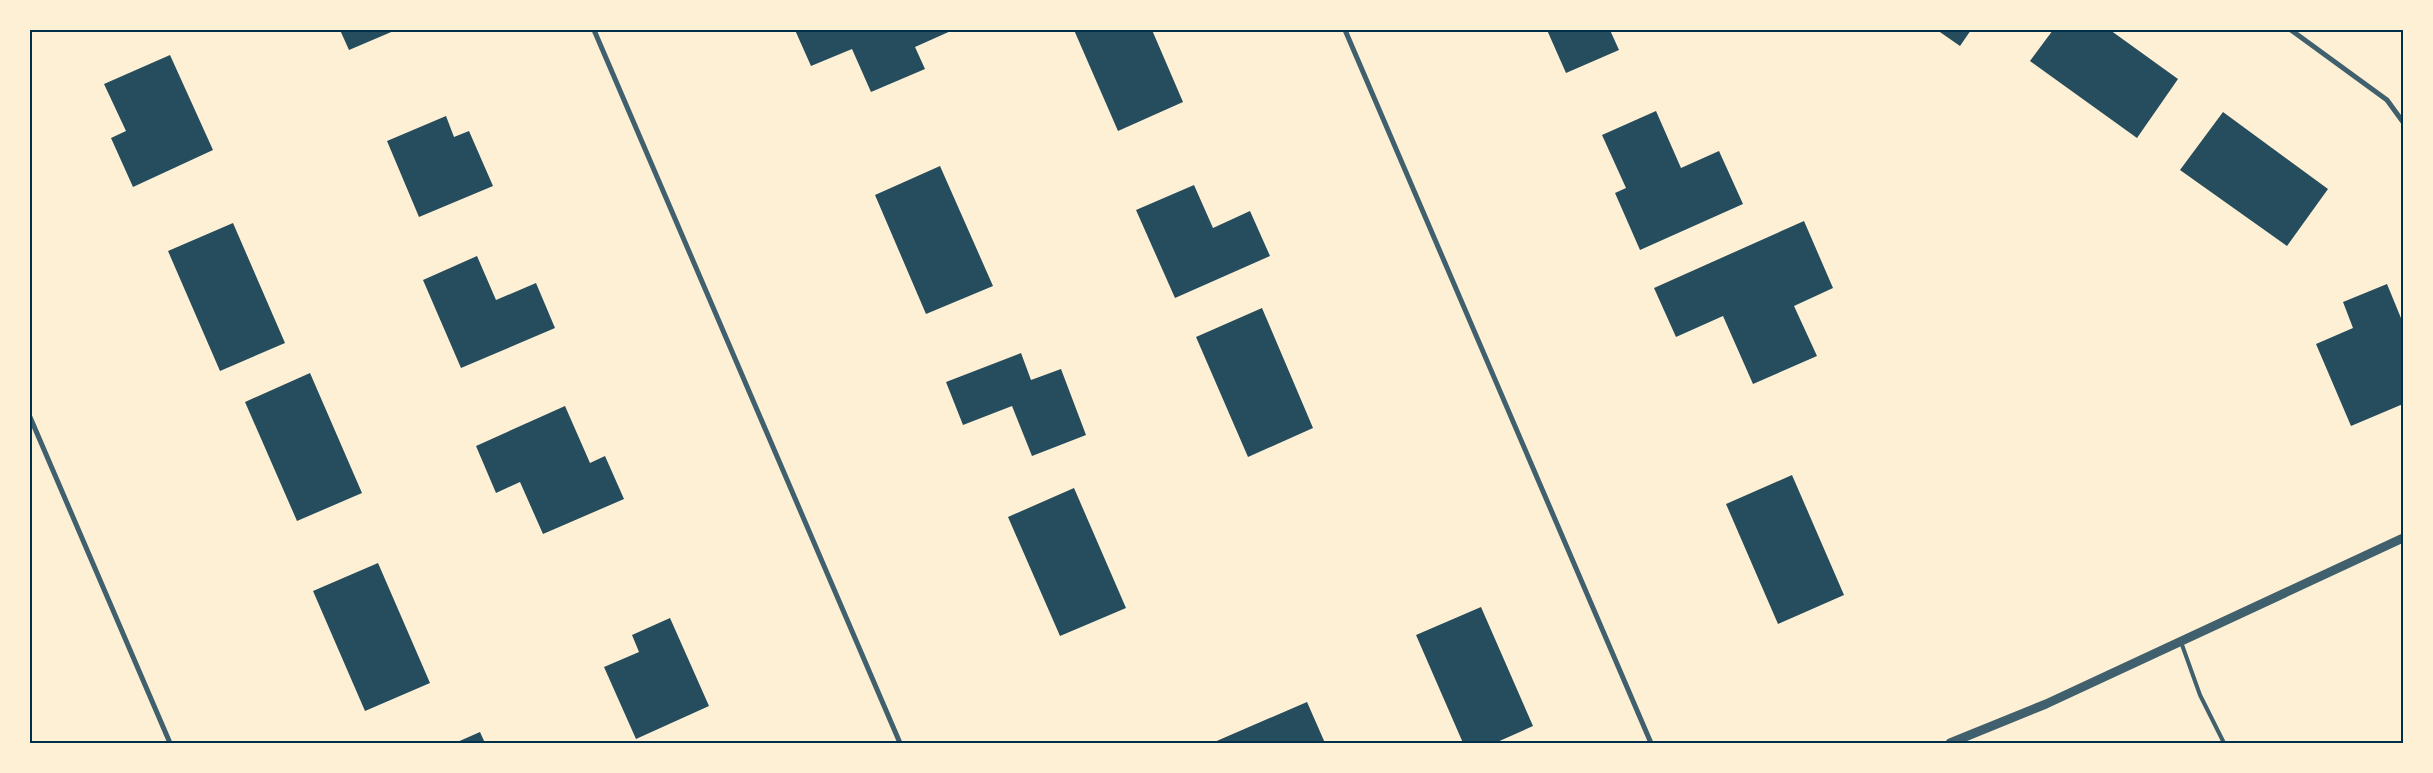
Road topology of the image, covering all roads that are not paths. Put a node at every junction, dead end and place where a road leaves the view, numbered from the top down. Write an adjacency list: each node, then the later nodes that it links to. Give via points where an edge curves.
1 (594, 30): 9 (street)
2 (1345, 30): 10 (street)
3 (2291, 30): 4 (street, via 2387,100)
4 (2403, 122)
5 (30, 417): 8 (street)
6 (2403, 538): 7 (street)
7 (2180, 641): 11 (street, via 2046,704); 12 (lane, via 2200,695)
8 (170, 743)
9 (900, 743)
10 (1651, 743)
11 (1950, 743)
12 (2224, 743)

